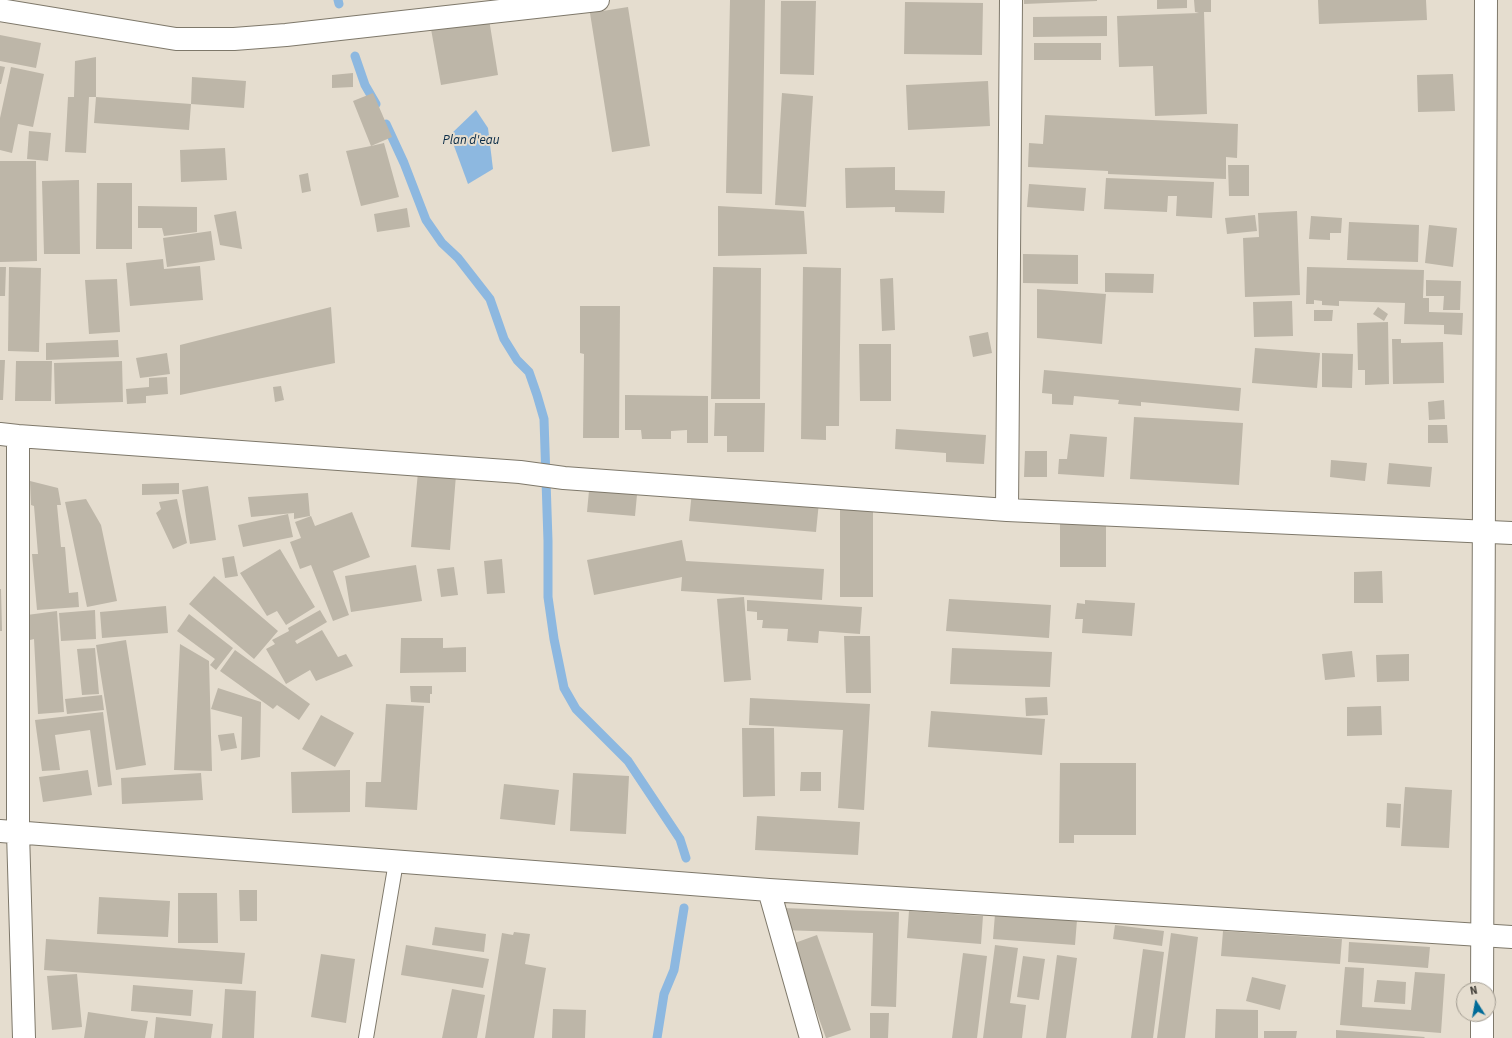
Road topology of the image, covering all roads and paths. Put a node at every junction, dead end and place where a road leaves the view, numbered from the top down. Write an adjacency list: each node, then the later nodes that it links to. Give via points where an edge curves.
1 (598, 0): 4 (street, via 286,36 234,39 176,39)
2 (1011, 0): 6 (street)
3 (1486, 0): 7 (street)
4 (0, 10)
5 (9, 435): 6 (street); 9 (street)
6 (1007, 510): 7 (street)
7 (1483, 532): 8 (street); 12 (street)
8 (1512, 533)
9 (9, 831): 10 (street); 16 (street)
10 (396, 862): 11 (street); 17 (lane)
11 (769, 890): 12 (street); 18 (street)
12 (1481, 935): 13 (street); 14 (street)
13 (1512, 937)
14 (1482, 982)
15 (1482, 1022): 19 (street)
16 (24, 1038)
17 (366, 1038)
18 (811, 1038)
19 (1482, 1038)

